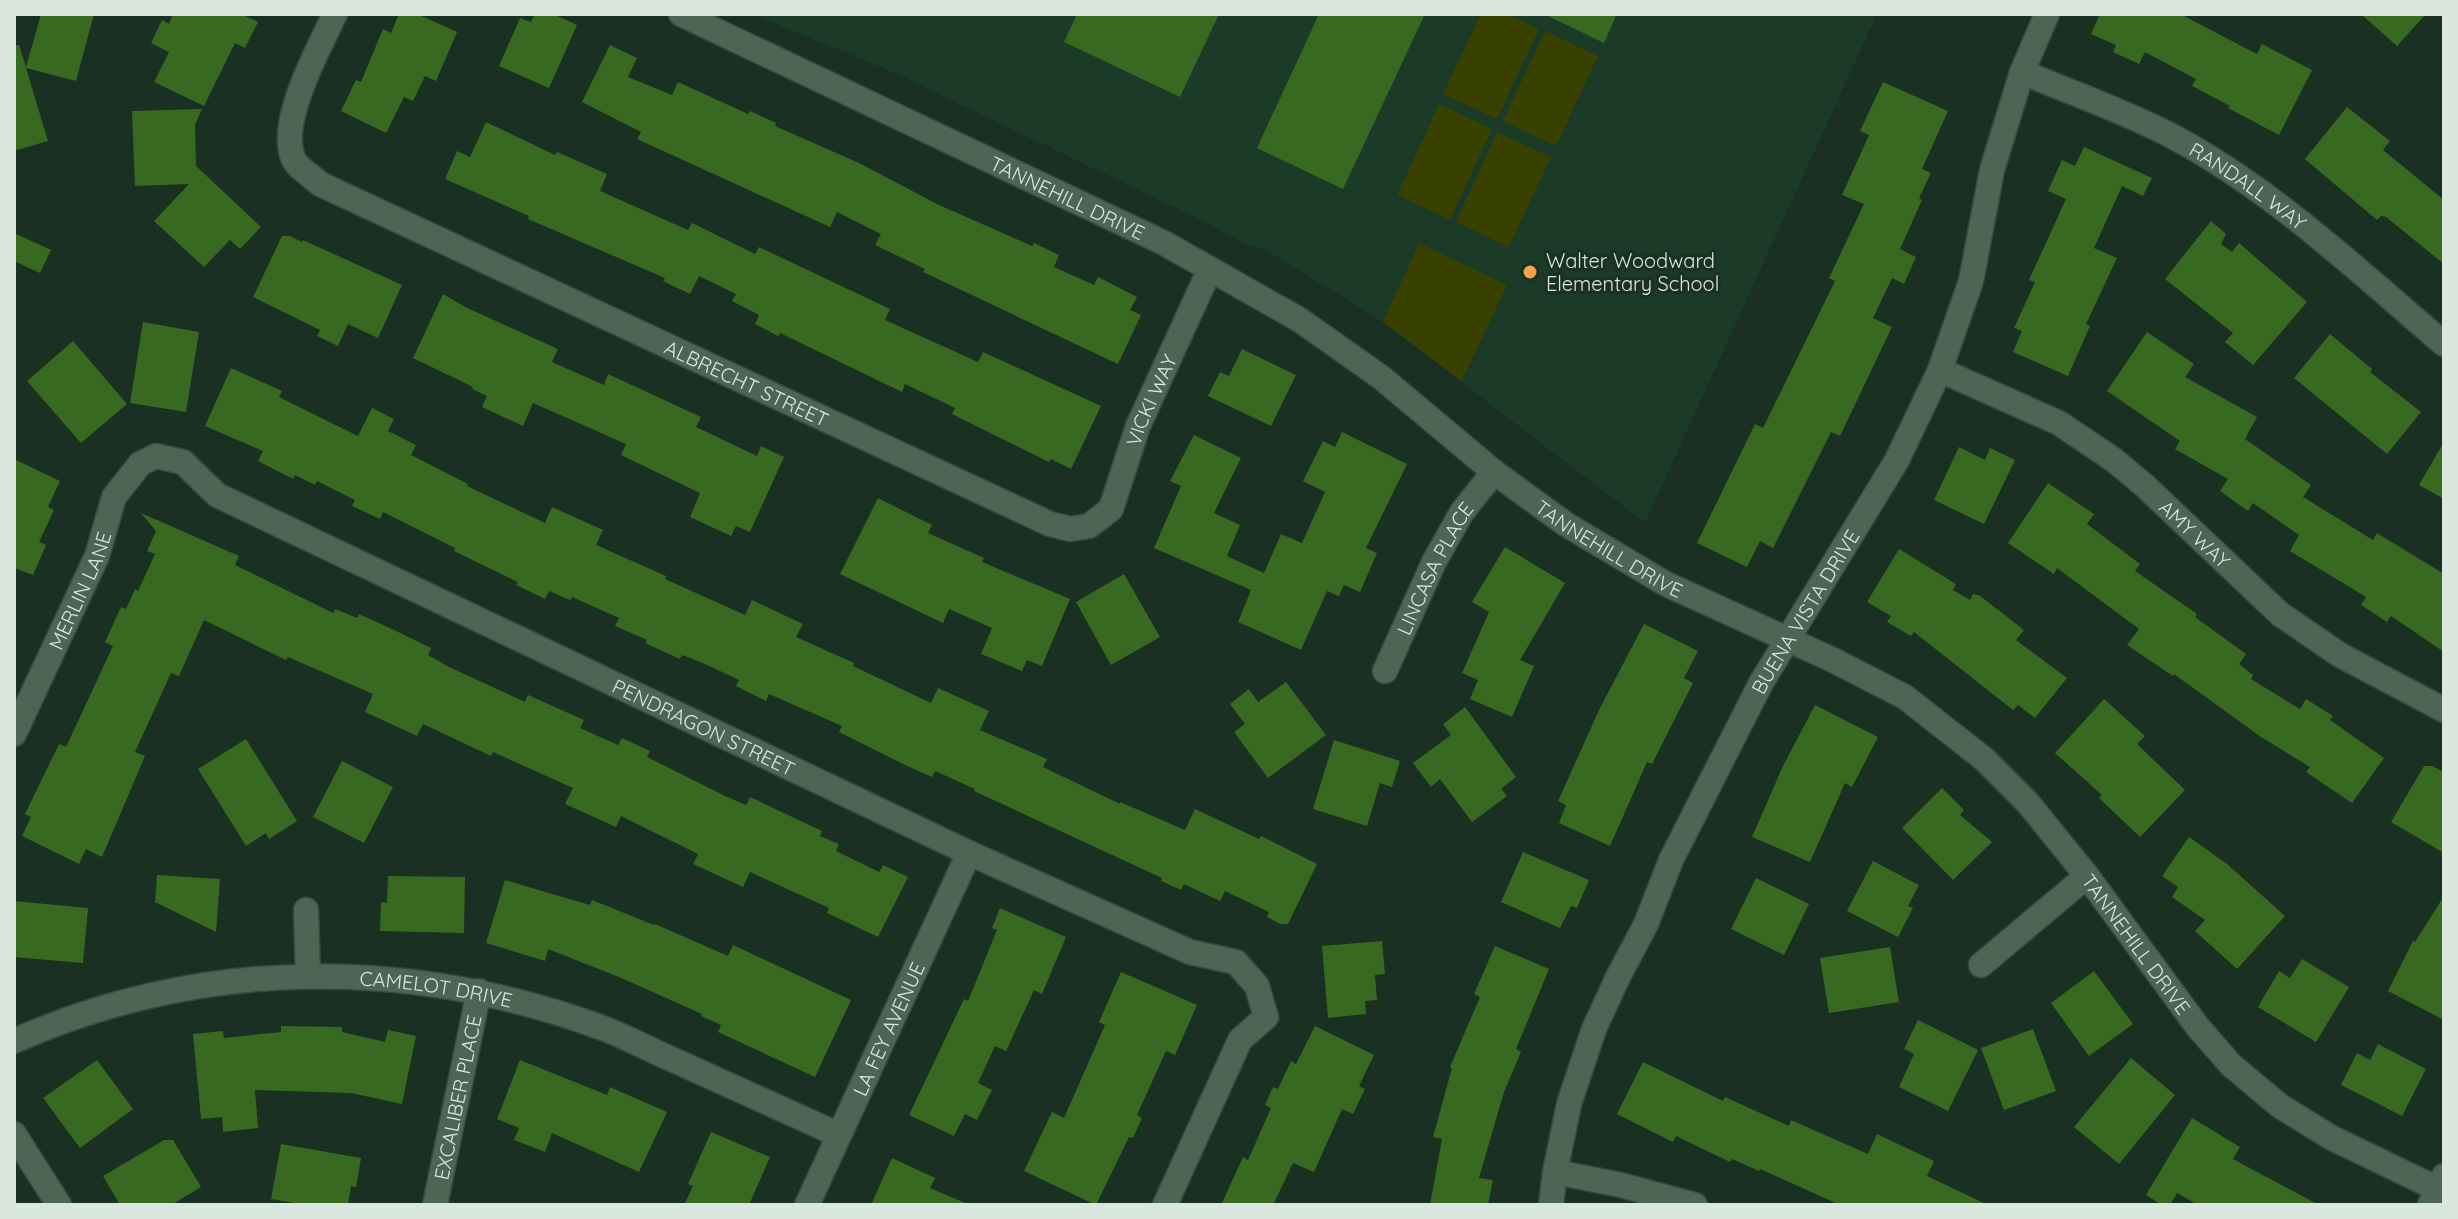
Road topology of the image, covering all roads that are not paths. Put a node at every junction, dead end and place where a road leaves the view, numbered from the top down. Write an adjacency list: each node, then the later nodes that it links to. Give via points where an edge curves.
1 (335, 14): 10 (street, ALBRECHT STREET, via 298,93 291,132 294,161 320,184 1050,524)
2 (681, 14): 5 (street, TANNEHILL DRIVE, via 1105,213)
3 (2047, 14): 4 (street, BUENA VISTA DRIVE)
4 (2022, 72): 6 (street, RANDALL WAY, via 2167,134 2244,180); 7 (street, BUENA VISTA DRIVE, via 1992,170 1971,281)
5 (1210, 269): 9 (street, TANNEHILL DRIVE, via 1300,320 1382,378); 10 (street, VICKI WAY, via 1138,426 1111,509)
6 (2444, 344)
7 (1940, 370): 11 (street, BUENA VISTA DRIVE, via 1897,460); 13 (street, AMY WAY, via 2059,423 2114,460 2280,614 2340,655)
8 (156, 456): 14 (street, MERLIN LANE, via 140,464 114,497 97,556); 15 (street, PENDRAGON STREET, via 183,462 217,495)
9 (1494, 472): 11 (street, TANNEHILL DRIVE, via 1567,525 1666,584); 12 (street, LINCASA PLACE, via 1462,512 1434,562)
10 (1089, 526)
11 (1787, 640): 16 (street, TANNEHILL DRIVE, via 1905,697 1984,759); 24 (street, BUENA VISTA DRIVE, via 1685,830 1594,1029 1569,1104)
12 (1385, 671)
13 (2444, 710)
14 (14, 734)
15 (969, 853): 23 (street, LA FEY AVENUE); 29 (street, PENDRAGON STREET, via 1190,952 1236,962 1257,986 1266,1017 1240,1040)
16 (2087, 876): 18 (street); 25 (street, TANNEHILL DRIVE, via 2231,1065 2280,1106 2332,1138)
17 (306, 910): 19 (street)
18 (1981, 965)
19 (308, 976): 20 (street, CAMELOT DRIVE, via 415,980); 21 (street, CAMELOT DRIVE, via 198,986 137,999)
20 (479, 991): 23 (street, CAMELOT DRIVE, via 603,1028); 27 (street, EXCALIBER PLACE)
21 (14, 1041)
22 (14, 1134): 26 (street)
23 (839, 1135): 28 (street, LA FEY AVENUE)
24 (1555, 1172): 30 (street, BUENA VISTA DRIVE); 31 (street)
25 (2439, 1190)
26 (59, 1205)
27 (435, 1205)
28 (807, 1205)
29 (1165, 1205)
30 (1551, 1205)
31 (1695, 1205)

